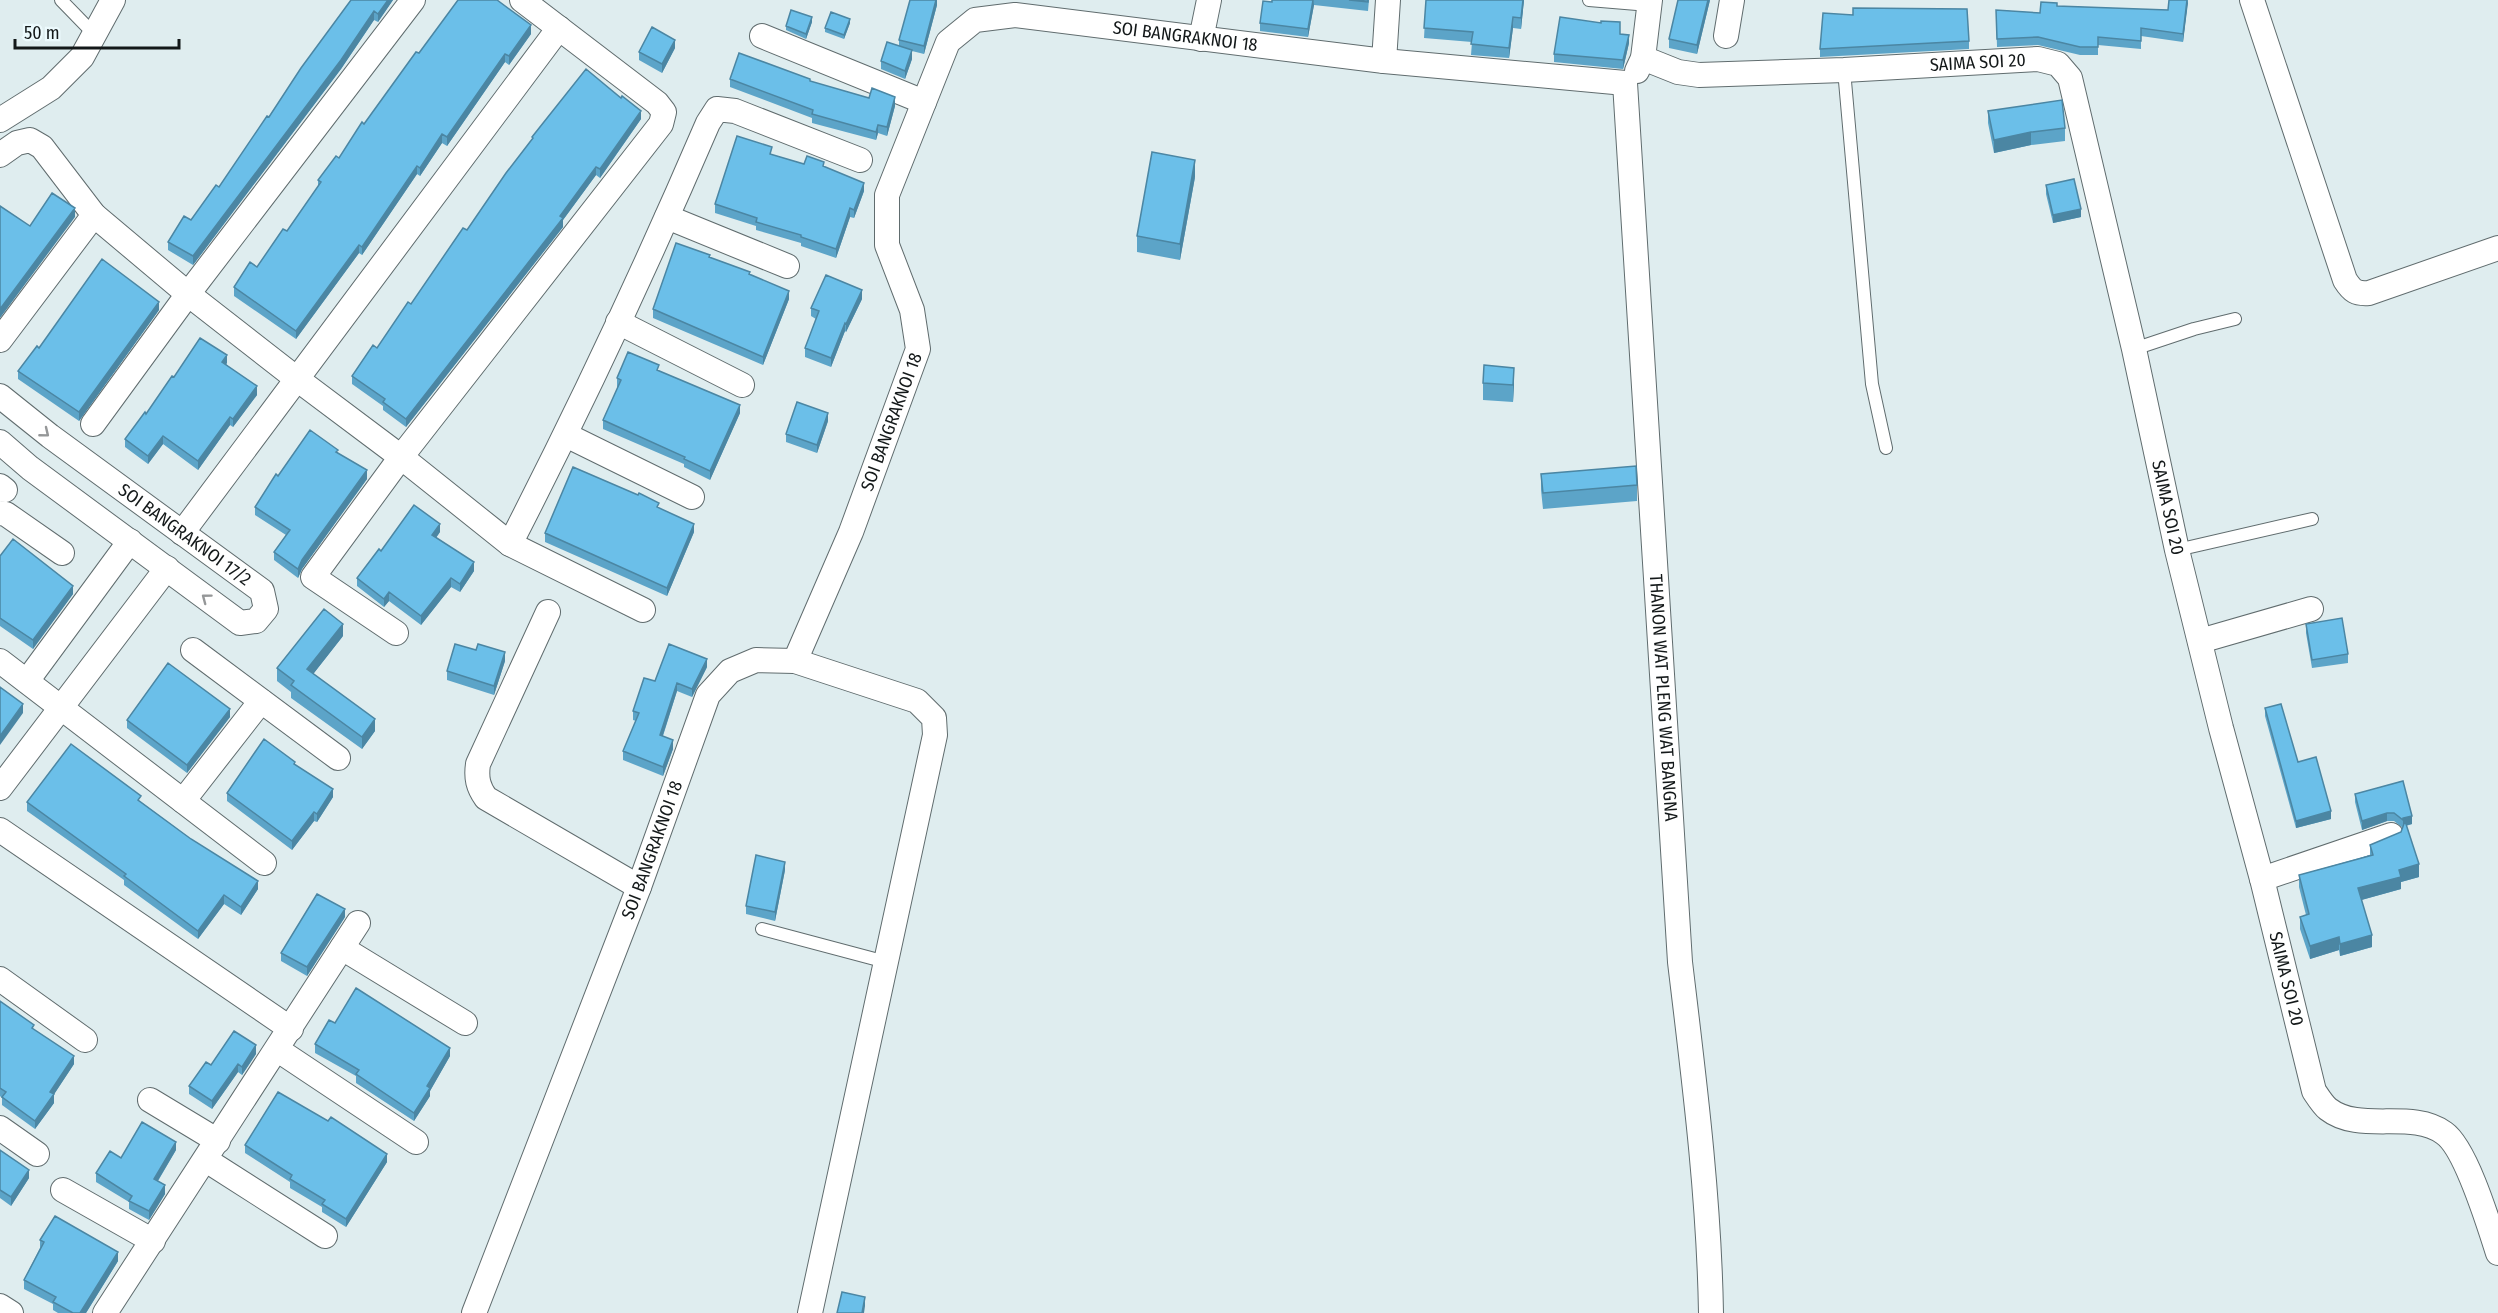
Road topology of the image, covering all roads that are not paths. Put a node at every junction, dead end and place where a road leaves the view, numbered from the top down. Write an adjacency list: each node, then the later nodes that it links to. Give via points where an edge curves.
1 (61, 0): 12 (lane)
2 (113, 0): 12 (street)
3 (413, 0): 28 (street)
4 (522, 0): 11 (street)
5 (1209, 0): 15 (street)
6 (1388, 0): 17 (street)
7 (1589, 0): 10 (lane)
8 (1732, 0): 14 (street)
9 (2252, 0): 26 (street, via 2351,290 2369,293)
10 (1649, 2): 16 (street)
11 (559, 28): 33 (street); 40 (street, via 657,103 664,112 661,124)
12 (95, 35): 21 (street, via 82,57 51,88)
13 (762, 36): 20 (street)
14 (1726, 36)
15 (1201, 39): 17 (street, SOI BANGRAKNOI 18); 20 (street, SOI BANGRAKNOI 18, via 1015,15 975,20 948,42)
16 (1643, 58): 18 (street, SAIMA SOI 20, via 1678,72 1699,75); 19 (street, via 1637,73)
17 (1383, 61): 19 (street, SOI BANGRAKNOI 18)
18 (1844, 70): 32 (street, SAIMA SOI 20, via 2038,58 2058,64 2070,78); 39 (lane, via 1872,384)
19 (1625, 83): 93 (street, THANON WAT PLENG WAT BANGNA, via 1680,962 1710,1244)
20 (924, 102): 57 (street, SOI BANGRAKNOI 18, via 887,195 886,244 912,310 918,349 851,532)
21 (0, 120)
22 (0, 155): 24 (street, via 17,143 30,140 42,147)
23 (860, 160): 25 (street, via 735,111 717,109)
24 (94, 215): 28 (street); 31 (street)
25 (667, 217): 27 (street); 30 (street)
26 (2498, 248)
27 (787, 266)
28 (188, 294): 33 (street); 36 (street)
29 (2235, 319): 32 (lane)
30 (618, 322): 34 (street); 37 (street)
31 (0, 340)
32 (2134, 349): 47 (street, SAIMA SOI 20)
33 (297, 379): 40 (street); 44 (street)
34 (742, 385)
35 (0, 396): 44 (street, SOI BANGRAKNOI 17/2, one-way to 44)
36 (93, 424)
37 (566, 435): 42 (street); 46 (street)
38 (0, 442): 45 (street, SOI BANGRAKNOI 17/2)
39 (1886, 448)
40 (401, 457): 46 (street); 53 (street, via 314,576)
41 (2, 496): 48 (street, via 6,514)
42 (692, 497)
43 (2312, 519): 47 (lane)
44 (182, 532): 49 (street, SOI BANGRAKNOI 17/2, one-way to 49, via 262,591 266,609 256,621 240,624)
45 (130, 541): 49 (street, SOI BANGRAKNOI 17/2); 58 (street)
46 (510, 544): 51 (street)
47 (2177, 550): 54 (street, SAIMA SOI 20)
48 (62, 553)
49 (167, 568): 60 (street)
50 (2311, 609): 54 (street)
51 (643, 610)
52 (548, 612): 68 (street, via 482,754 477,776 480,789 486,798)
53 (396, 633)
54 (2199, 641): 67 (street, SAIMA SOI 20)
55 (193, 650): 59 (street)
56 (0, 661): 58 (street)
57 (795, 661): 68 (street, SOI BANGRAKNOI 18, via 756,660 730,671 708,695); 72 (street, via 917,701 934,718 935,735)
58 (27, 681): 60 (street)
59 (261, 701): 61 (street); 63 (street)
60 (61, 707): 62 (street); 63 (street)
61 (338, 758)
62 (0, 788)
63 (183, 801): 66 (street)
64 (0, 830): 75 (street)
65 (2391, 835): 67 (street)
66 (264, 863)
67 (2262, 879): 84 (street, SAIMA SOI 20, via 2314,1091 2328,1109 2347,1118 2423,1125 2444,1132 2459,1148)
68 (639, 886): 91 (street, SOI BANGRAKNOI 18)
69 (358, 923): 71 (street)
70 (762, 929): 72 (lane)
71 (342, 948): 74 (street); 75 (street)
72 (886, 962): 92 (street)
73 (0, 979): 76 (street)
74 (465, 1023)
75 (291, 1029): 77 (street)
76 (85, 1040)
77 (278, 1050): 80 (street); 81 (street)
78 (150, 1100): 81 (street)
79 (0, 1128): 82 (street)
80 (416, 1142)
81 (212, 1150): 85 (street); 86 (street)
82 (37, 1154)
83 (63, 1190): 86 (street)
84 (2494, 1227): 87 (street, SAIMA SOI 20)
85 (325, 1236)
86 (153, 1240): 90 (street)
87 (2498, 1253)
88 (0, 1306): 89 (street)
89 (11, 1313)
90 (105, 1313)
91 (474, 1313)
92 (810, 1313)
93 (1711, 1313)

